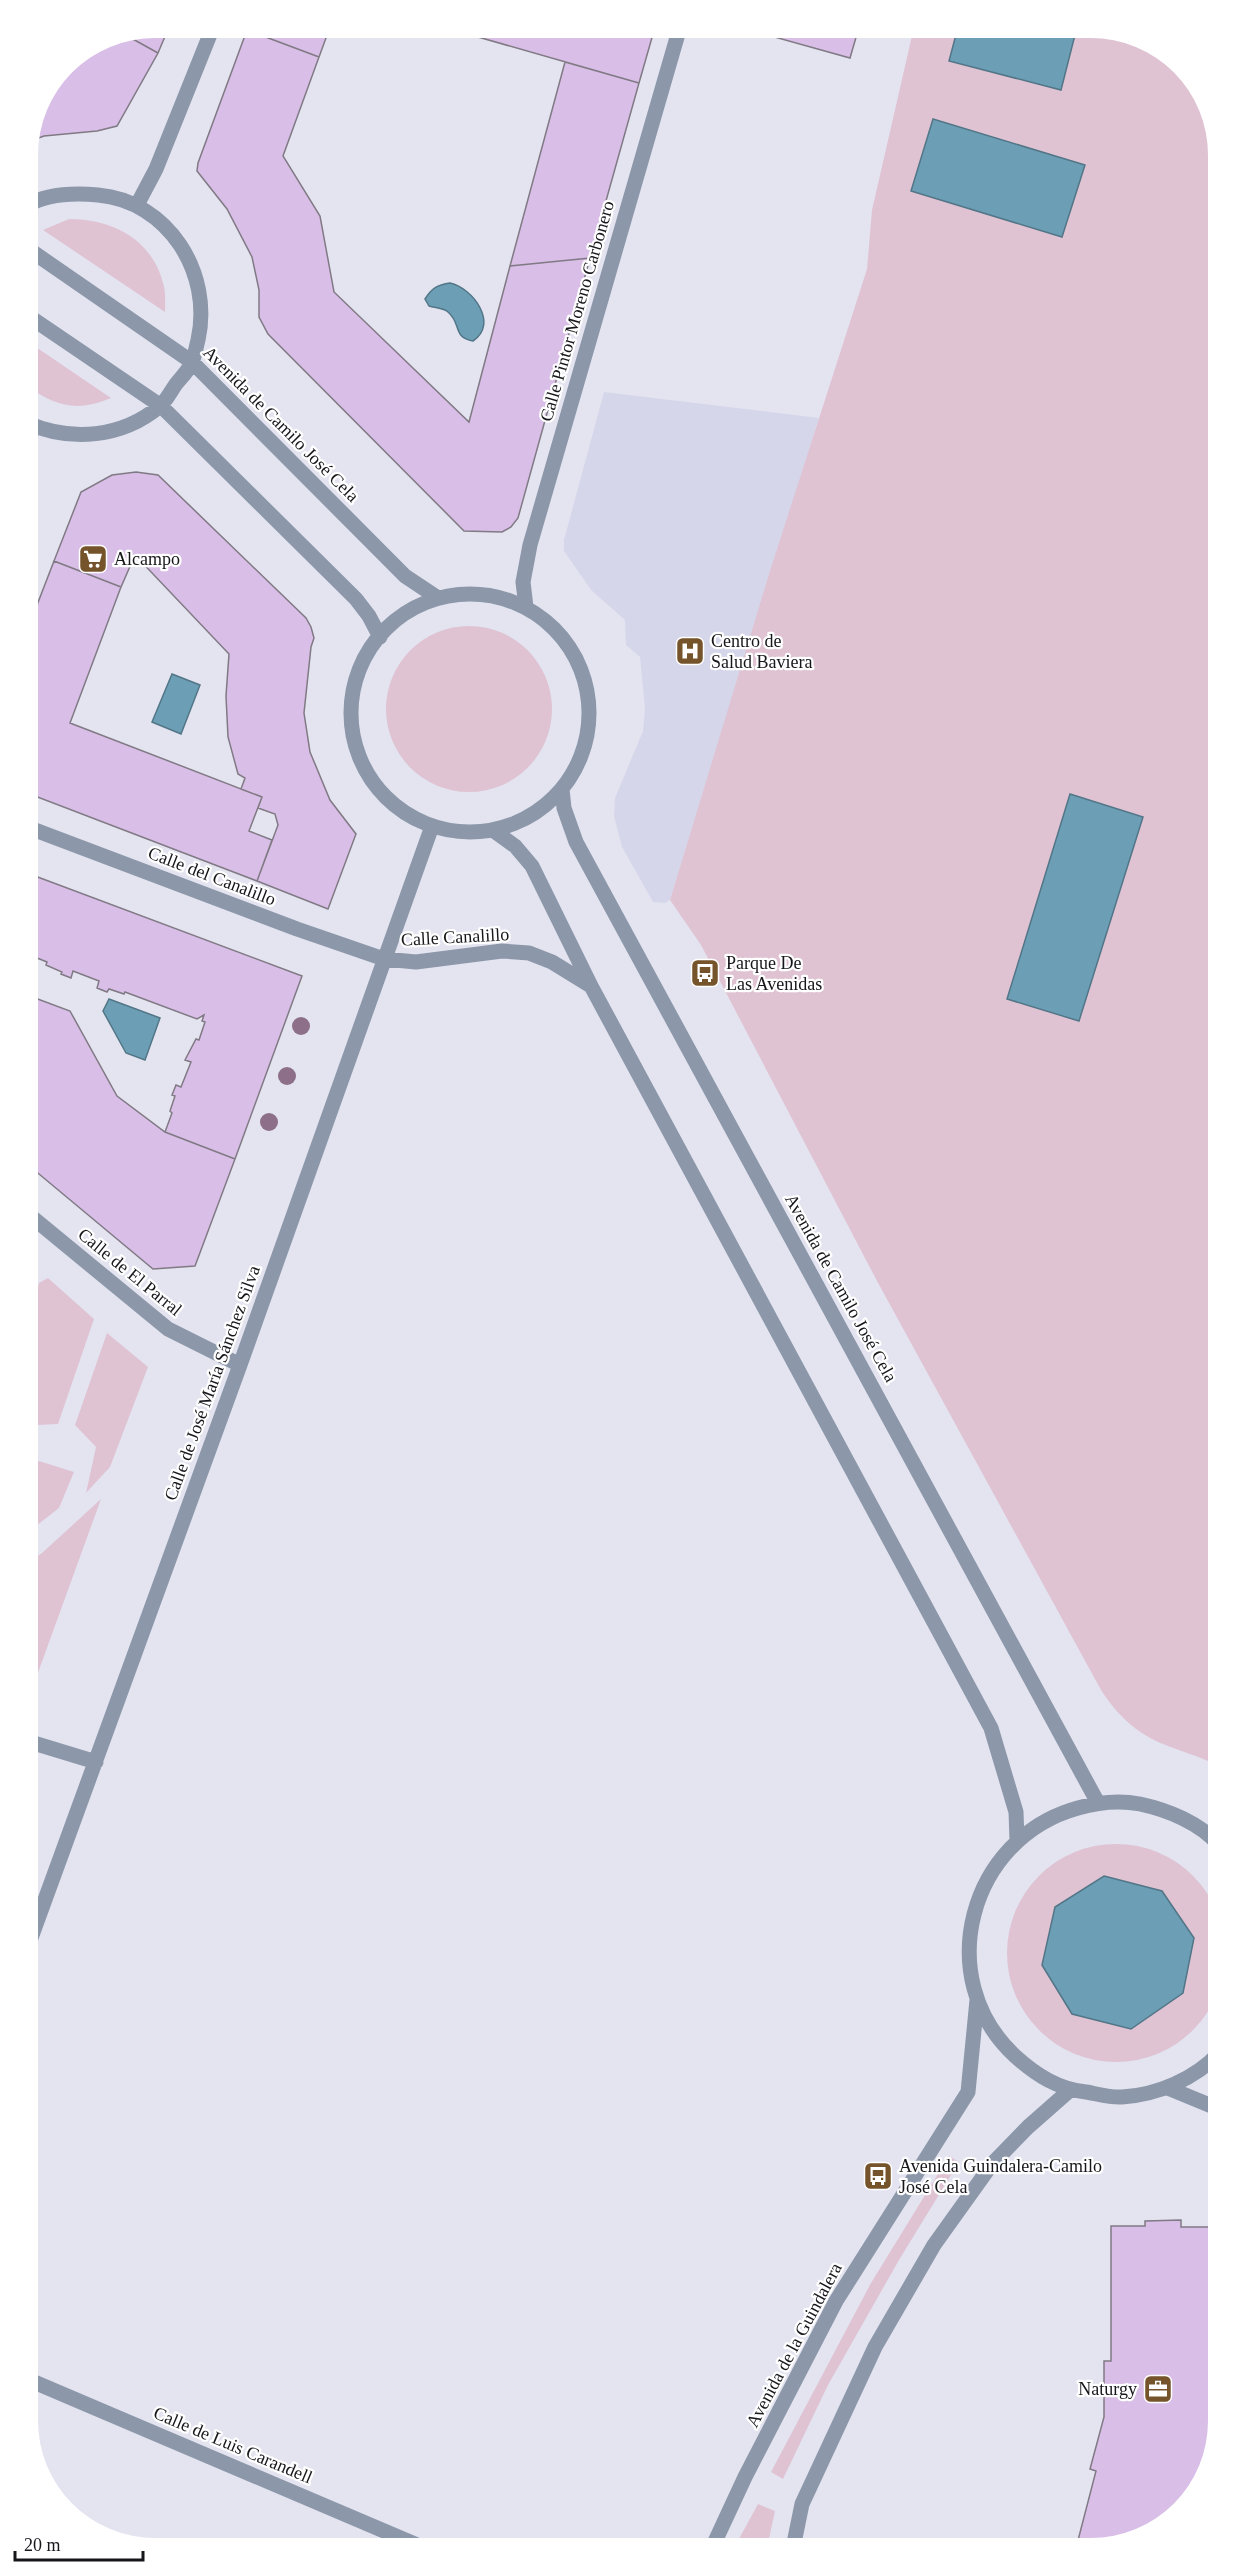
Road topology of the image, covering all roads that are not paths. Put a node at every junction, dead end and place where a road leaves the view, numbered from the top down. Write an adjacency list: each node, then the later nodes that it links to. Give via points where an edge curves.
1 (209, 38): 4 (street, via 156,169)
2 (677, 38): 11 (street, Calle Pintor Moreno Carbonero, via 530,545 523,582)
3 (38, 203): 4 (street, via 71,193 112,196)
4 (137, 205): 7 (street, via 163,222 180,243 198,281 202,322)
5 (38, 256): 7 (street, Avenida de Camilo José Cela)
6 (38, 323): 8 (street)
7 (192, 362): 8 (street); 10 (street, Avenida de Camilo José Cela, via 405,576)
8 (160, 406): 9 (street, via 126,427 87,436); 12 (street, via 356,599)
9 (38, 428)
10 (438, 598): 11 (street, via 476,594); 12 (street, via 410,610)
11 (526, 607): 13 (street, via 547,621 571,649 586,684 590,721 581,758)
12 (380, 637): 14 (street, via 364,658 352,693 352,729 362,765 382,795)
13 (562, 789): 16 (street, via 531,816); 23 (street, Avenida de Camilo José Cela, via 576,842)
14 (431, 829): 16 (street); 17 (street, Calle de José María Sánchez Silva)
15 (38, 831): 17 (street, Calle del Canalillo)
16 (494, 831): 18 (street, via 532,866)
17 (384, 959): 18 (street, Calle Canalillo, via 416,962 502,951 529,953); 20 (street, Calle de José María Sánchez Silva)
18 (591, 986): 25 (street, via 991,1728 1016,1812)
19 (38, 1222): 20 (street, Calle de El Parral, via 168,1329)
20 (240, 1365): 22 (street, Calle de José María Sánchez Silva)
21 (38, 1744): 22 (street)
22 (96, 1762): 26 (street, Calle de José María Sánchez Silva)
23 (1098, 1803): 24 (street, via 1128,1802 1164,1809); 25 (street, via 1054,1815)
24 (1208, 1834)
25 (1017, 1840): 27 (street, via 994,1866 973,1910 968,1954)
26 (38, 1919)
27 (977, 2000): 30 (street, via 999,2041 1034,2073); 34 (street, Avenida de la Guindalera, via 968,2092 836,2301)
28 (1208, 2064): 29 (street)
29 (1168, 2088): 30 (street, via 1121,2097); 31 (street)
30 (1070, 2090): 35 (street, via 992,2164 934,2245 870,2358 802,2504)
31 (1208, 2104)
32 (38, 2384): 33 (street, Calle de Luis Carandell)
33 (398, 2537)
34 (717, 2538)
35 (795, 2538)

